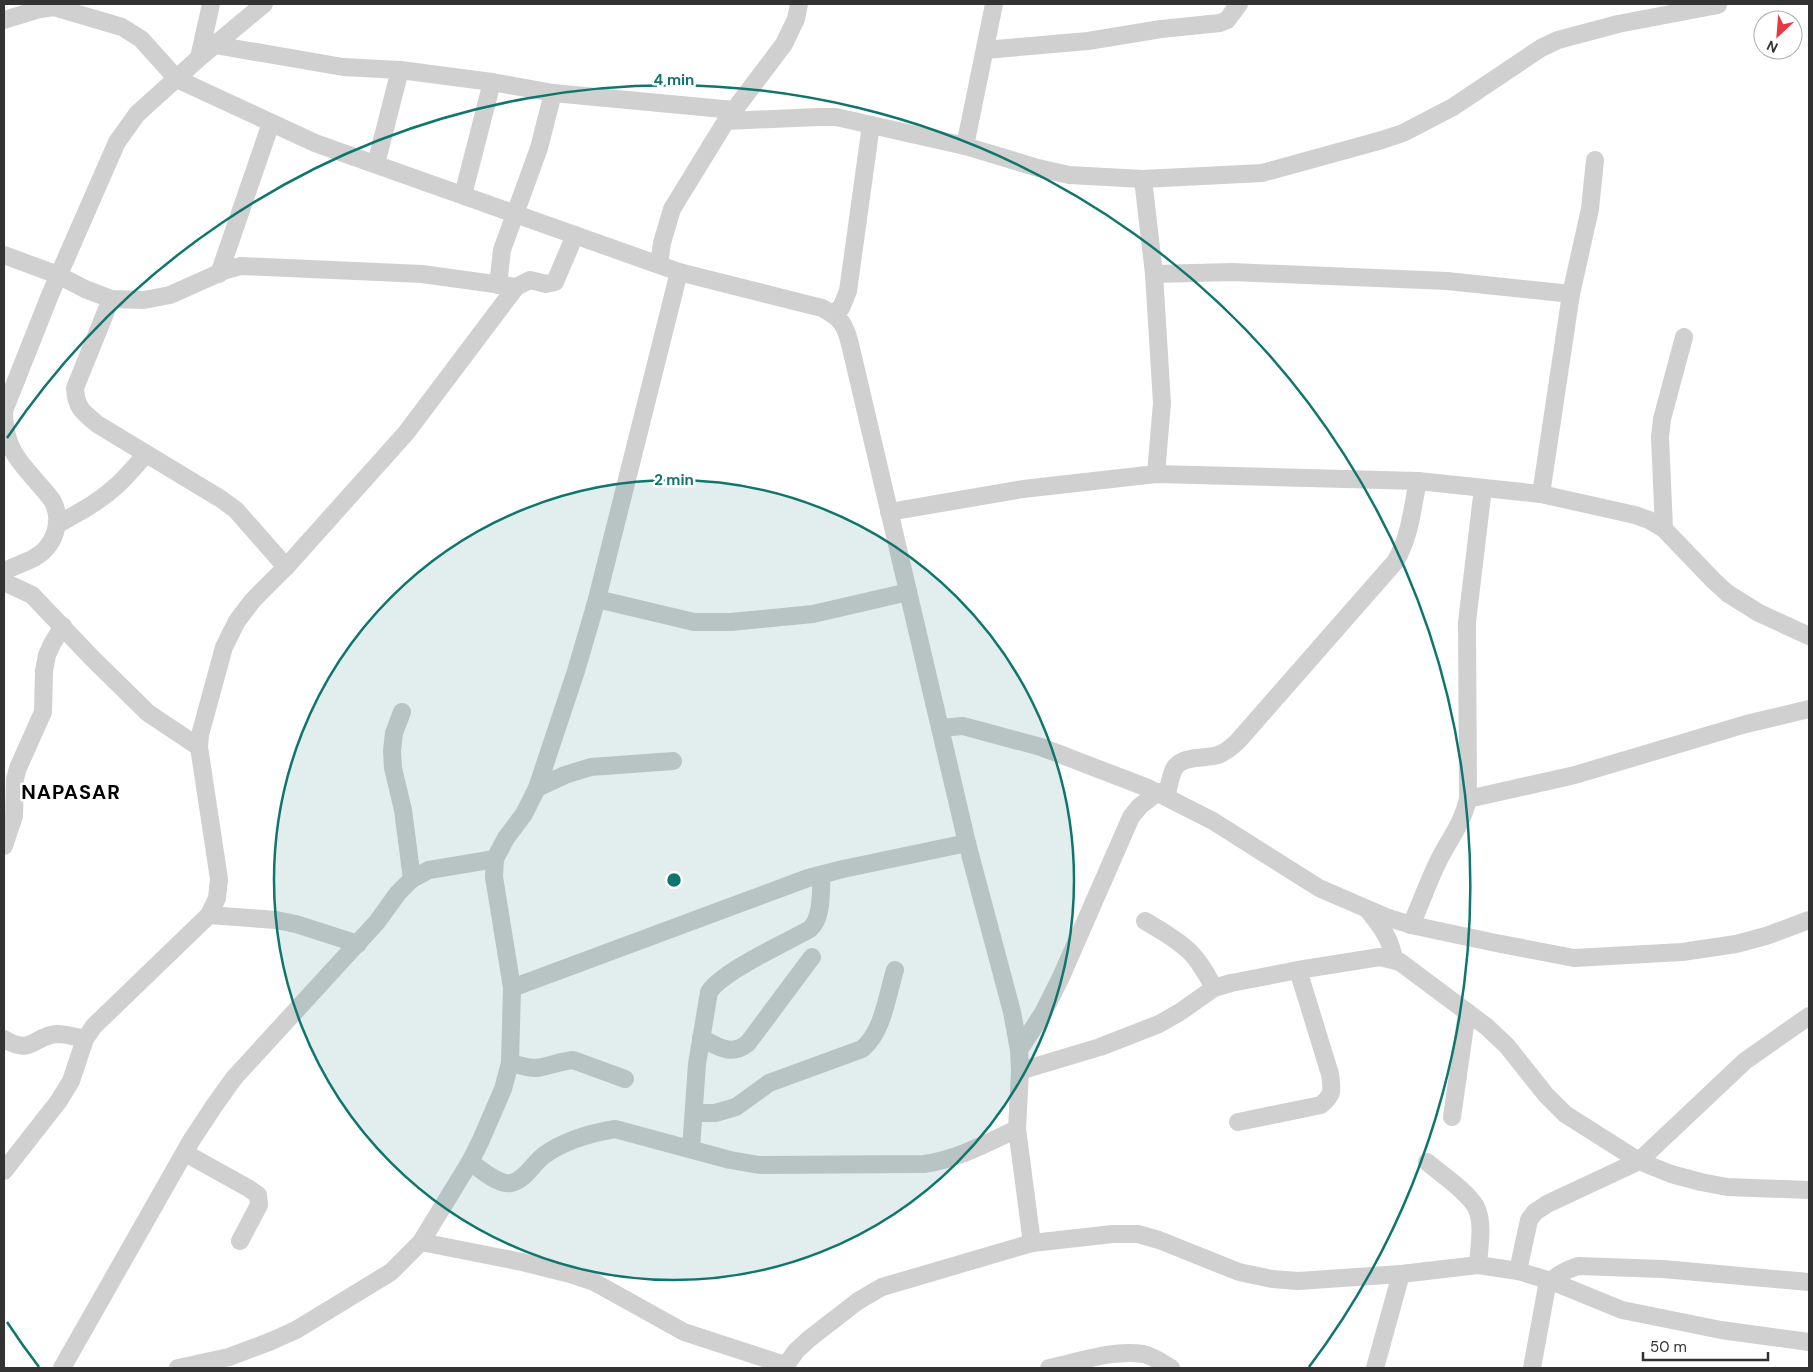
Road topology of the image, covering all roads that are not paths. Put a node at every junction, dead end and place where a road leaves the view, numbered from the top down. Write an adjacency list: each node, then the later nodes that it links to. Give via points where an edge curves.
1 (211, 4): 10 (street)
2 (264, 4): 8 (street)
3 (800, 4): 15 (street, via 784,44)
4 (994, 4): 9 (street)
5 (1238, 4): 9 (street, via 1227,20 1220,23 1088,41)
6 (1718, 5): 21 (street, via 1618,24 1558,40 1453,107 1404,133 1382,140 1262,173)
7 (11, 17): 12 (street, via 54,7 122,27 141,39)
8 (215, 45): 10 (street); 11 (street, via 342,67)
9 (985, 50): 18 (street)
10 (199, 58): 12 (street)
11 (400, 70): 13 (street); 20 (street)
12 (177, 79): 16 (street); 30 (street, via 136,114 117,142)
13 (492, 82): 14 (street); 22 (street)
14 (553, 93): 15 (street); 23 (street, via 539,148)
15 (730, 116): 17 (street, via 836,117); 26 (street, via 672,209)
16 (271, 123): 20 (street, via 315,144); 28 (street)
17 (871, 125): 18 (street); 35 (street, via 848,291 841,308)
18 (965, 146): 21 (street, via 1054,172)
19 (1595, 160): 33 (street, via 1590,208)
20 (376, 164): 22 (street)
21 (1143, 179): 29 (street)
22 (463, 195): 23 (street)
23 (516, 214): 24 (street); 31 (street, via 502,250)
24 (575, 235): 26 (street); 32 (street, via 555,282 546,284 530,280)
25 (4, 255): 30 (street)
26 (659, 264): 27 (street)
27 (679, 272): 35 (street, via 810,304); 49 (street)
28 (219, 274): 31 (street, via 241,266 422,274); 34 (street, via 170,295 144,300)
29 (1154, 274): 33 (street, via 1232,272 1447,281); 38 (street, via 1162,403)
30 (58, 275): 34 (street); 43 (street, via 4,411 4,426 14,455 56,507)
31 (498, 285): 32 (street)
32 (516, 288): 45 (street, via 406,433)
33 (1571, 294): 41 (street)
34 (111, 299): 37 (street, via 75,388 76,401 81,411 97,424)
35 (832, 313): 42 (street, via 841,320 846,331)
36 (1684, 337): 44 (street, via 1660,437)
37 (146, 454): 43 (street, via 115,488 90,507); 45 (street, via 222,498)
38 (1156, 474): 39 (street); 42 (street, via 1023,489)
39 (1418, 481): 40 (street); 58 (street, via 1406,538 1395,562 1238,741 1217,755 1181,762)
40 (1483, 488): 41 (street); 59 (street, via 1467,622)
41 (1541, 494): 44 (street, via 1635,516)
42 (889, 512): 48 (street)
43 (58, 524): 46 (street, via 54,538 35,558)
44 (1664, 529): 51 (street, via 1727,593 1759,613)
45 (286, 567): 55 (street, via 253,600 237,621 224,647)
46 (4, 571)
47 (4, 582): 50 (street, via 32,595)
48 (908, 592): 49 (street, via 813,614 732,622 694,622); 54 (street)
49 (597, 599): 57 (street)
50 (63, 626): 55 (street, via 148,713); 61 (street, via 47,656 43,712 18,768 14,816)
51 (1809, 636)
52 (1809, 709): 59 (street, via 1746,724 1575,775)
53 (402, 712): 64 (street, via 394,733 393,768 403,810)
54 (941, 728): 58 (street, via 963,726 1040,747); 60 (street)
55 (199, 747): 66 (street, via 219,879 217,898)
56 (674, 761): 57 (street, via 591,768)
57 (537, 788): 62 (street)
58 (1162, 794): 65 (street, via 1213,821 1320,888); 82 (street, via 1140,806 1131,817 1044,1013)
59 (1468, 799): 69 (street, via 1458,829 1439,860)
60 (967, 842): 63 (street); 82 (street)
61 (4, 846)
62 (495, 859): 64 (street, via 429,870); 75 (street, via 494,877)
63 (822, 875): 75 (street); 79 (street, via 815,924 712,987)
64 (412, 878): 70 (street)
65 (1366, 908): 69 (street); 72 (street, via 1389,939)
66 (209, 916): 70 (street, via 276,920); 81 (street, via 94,1026)
67 (1809, 920): 69 (street, via 1736,944 1682,952 1574,958)
68 (1145, 921): 76 (street, via 1190,952)
69 (1411, 925)
70 (358, 944): 91 (street, via 234,1078)
71 (812, 957): 79 (street, via 740,1050 732,1051)
72 (1394, 960): 74 (street, via 1380,957); 77 (street)
73 (895, 970): 86 (street, via 877,1032 862,1049 769,1083 736,1107 715,1113)
74 (1298, 970): 76 (street); 88 (street, via 1330,1074 1330,1097 1321,1105)
75 (512, 988): 83 (street)
76 (1214, 988): 84 (street, via 1159,1024 1100,1047)
77 (1468, 1012): 87 (street); 92 (street, via 1507,1046 1565,1114)
78 (1809, 1016): 92 (street, via 1745,1061)
79 (701, 1038): 86 (street)
80 (4, 1039): 81 (street, via 23,1047 56,1034)
81 (85, 1039): 95 (street, via 71,1081)
82 (1019, 1050): 84 (street)
83 (510, 1063): 85 (street, via 540,1068 573,1060); 93 (street, via 503,1088)
84 (1020, 1071): 89 (street)
85 (624, 1079)
86 (694, 1113): 90 (street)
87 (1452, 1117)
88 (1238, 1122)
89 (1018, 1129): 90 (street, via 962,1155 924,1164 759,1165); 99 (street)
90 (691, 1149): 93 (street, via 616,1129 560,1146 544,1156 519,1180 510,1183 500,1182)
91 (185, 1153): 97 (street, via 258,1195 259,1205); 107 (street)
92 (1639, 1161): 96 (street, via 1671,1174 1727,1187); 101 (street, via 1535,1212 1530,1220)
93 (470, 1162): 98 (street)
94 (1427, 1162): 100 (street, via 1468,1197 1476,1208 1479,1222)
95 (4, 1172)
96 (1809, 1190)
97 (240, 1241)
98 (421, 1242): 106 (street, via 522,1262 594,1282 684,1332); 108 (street, via 391,1272 296,1330 229,1357)
99 (1032, 1243): 102 (street, via 1138,1234 1240,1272 1272,1279 1298,1281); 106 (street, via 882,1287 858,1301 809,1339)
100 (1478, 1265): 101 (street); 102 (street)
101 (1518, 1271): 103 (street)
102 (1401, 1274): 111 (street)
103 (1551, 1281): 104 (street, via 1578,1266 1663,1269); 105 (street, via 1622,1310 1721,1330); 112 (street, via 1545,1291)
104 (1809, 1282)
105 (1809, 1342)
106 (784, 1366)
107 (62, 1368)
108 (178, 1368)
109 (1049, 1368): 110 (street, via 1131,1354 1144,1354)
110 (1171, 1368)
111 (1375, 1368)
112 (1532, 1368)

